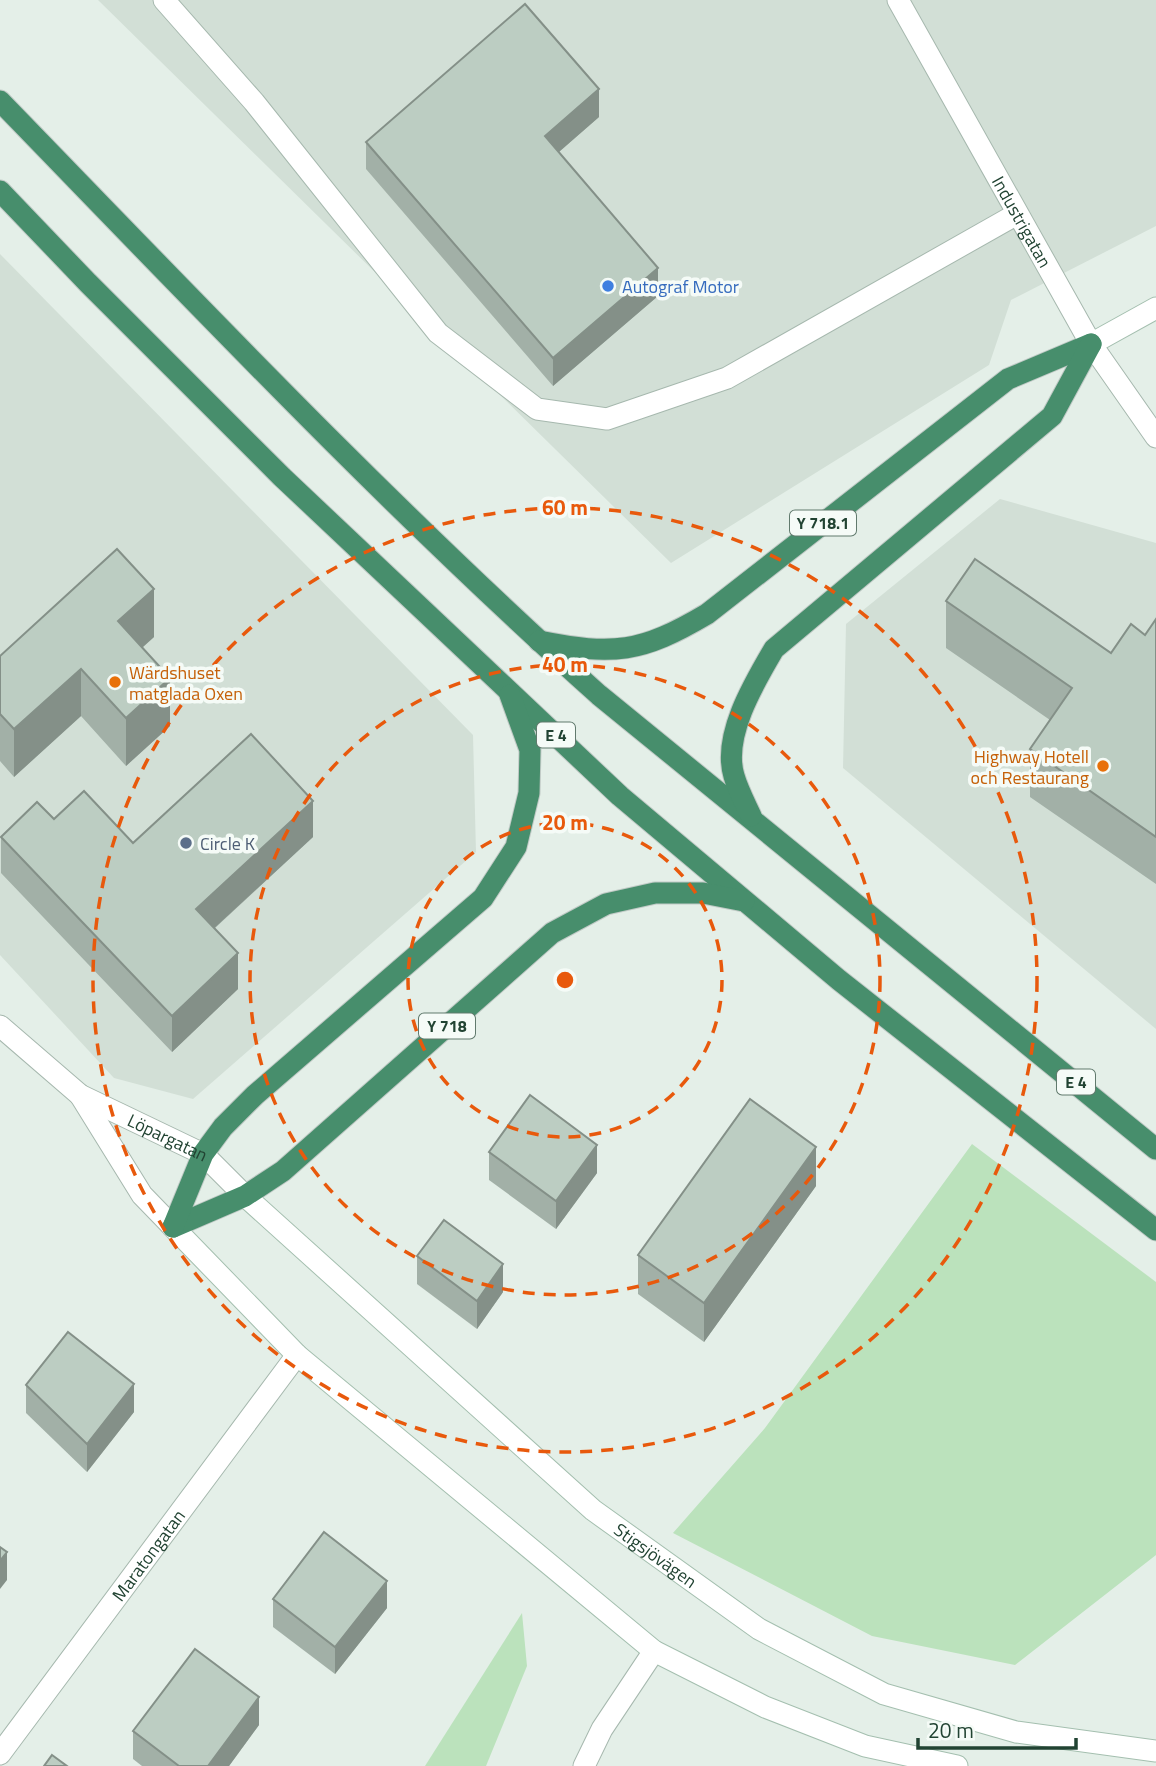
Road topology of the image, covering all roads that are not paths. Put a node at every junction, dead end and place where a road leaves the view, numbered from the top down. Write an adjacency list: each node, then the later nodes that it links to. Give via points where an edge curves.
1 (164, 0): 5 (main road, via 254,102 438,333 537,409 607,419 727,378)
2 (905, 2): 5 (main road, Industrigatan)
3 (0, 101): 9 (highway, E 4, via 306,418)
4 (0, 191): 10 (highway, E 4, via 282,477)
5 (1017, 215): 7 (main road, Industrigatan)
6 (1156, 308): 7 (main road, Y 718.1)
7 (1091, 344): 8 (main road, Industrigatan); 9 (highway, Y 718.1, via 1008,379 706,614 668,637 635,648 591,651); 11 (highway, via 1052,416 774,649 746,696 733,744 733,774)
8 (1156, 437)
9 (539, 641): 11 (highway, E 4)
10 (508, 690): 12 (highway, E 4, via 620,796); 16 (highway, via 530,750 529,793 516,847 483,898 255,1095)
11 (751, 818): 15 (highway, E 4)
12 (745, 901): 17 (highway, Y 718, via 704,893 655,893 606,904 552,933 283,1171); 19 (highway, E 4)
13 (0, 1026): 14 (main road, Löpargatan)
14 (80, 1095): 16 (main road, Löpargatan); 18 (main road, Löpargatan, via 142,1195)
15 (1156, 1149)
16 (203, 1154): 17 (main road, Löpargatan); 18 (highway)
17 (245, 1196): 18 (highway, Y 718); 22 (main road, Stigsjövägen, via 593,1510 759,1629 884,1694 1016,1732)
18 (173, 1227): 20 (main road)
19 (1156, 1230)
20 (298, 1355): 21 (main road); 23 (main road, Maratongatan)
21 (654, 1651): 24 (main road, via 601,1729); 25 (main road, via 765,1707 865,1746)
22 (1156, 1751)
23 (0, 1754)
24 (584, 1766)
25 (957, 1766)

